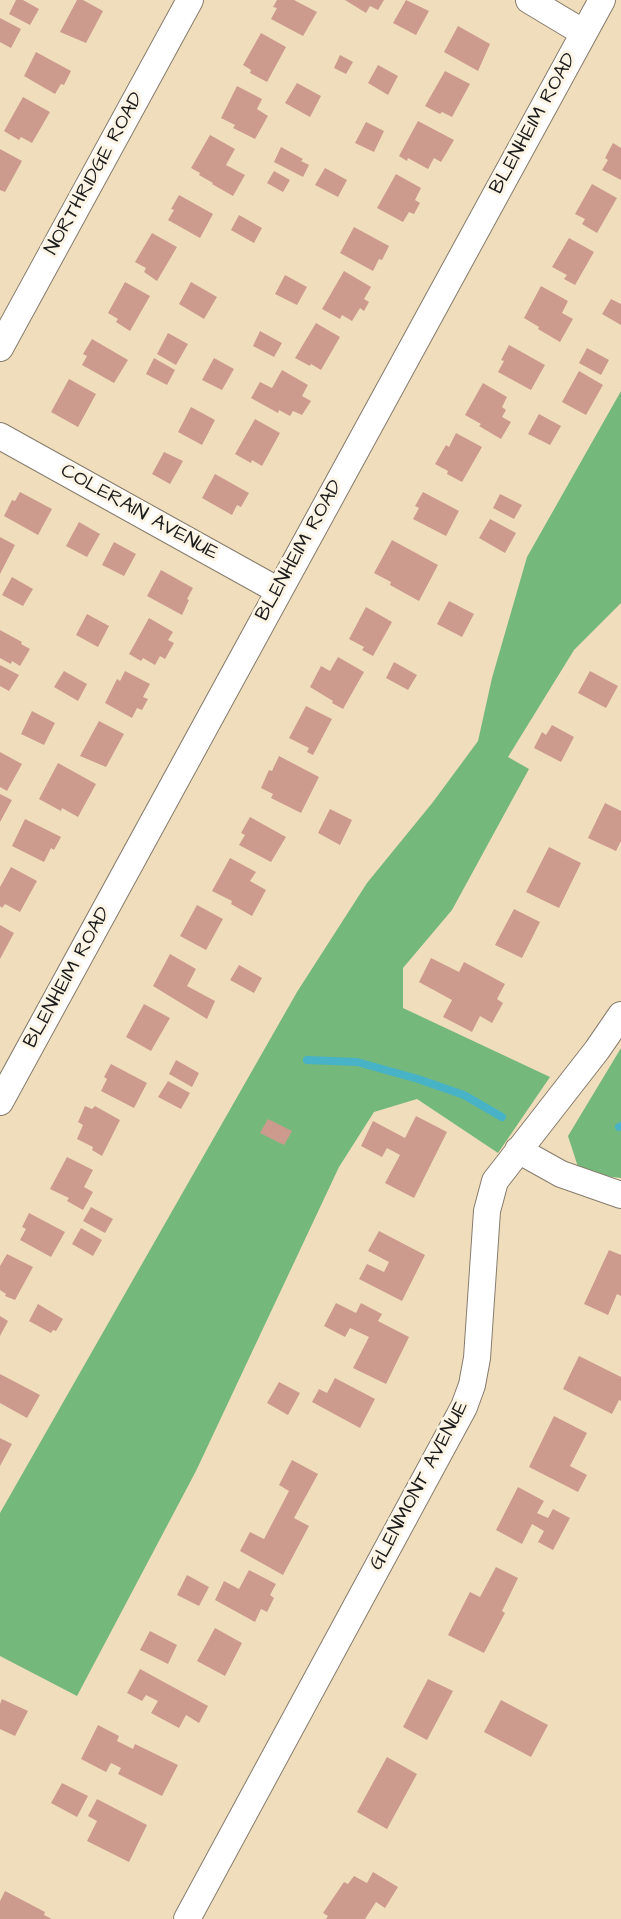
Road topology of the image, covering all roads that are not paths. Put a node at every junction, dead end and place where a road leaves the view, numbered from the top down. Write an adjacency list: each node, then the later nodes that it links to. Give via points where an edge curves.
1 (190, 0): 5 (street, NORTHRIDGE ROAD)
2 (529, 0): 4 (street)
3 (602, 0): 4 (street, BLENHEIM ROAD)
4 (584, 33): 7 (street, BLENHEIM ROAD)
5 (0, 348)
6 (0, 436): 7 (street, COLERAIN AVENUE)
7 (279, 591): 9 (street, BLENHEIM ROAD)
8 (621, 1014): 10 (street, GLENMONT AVENUE)
9 (0, 1102)
10 (518, 1150): 11 (street, via 561,1174); 12 (street, GLENMONT AVENUE, via 495,1181 487,1211 477,1358 464,1407)
11 (621, 1195)
12 (187, 1919)

